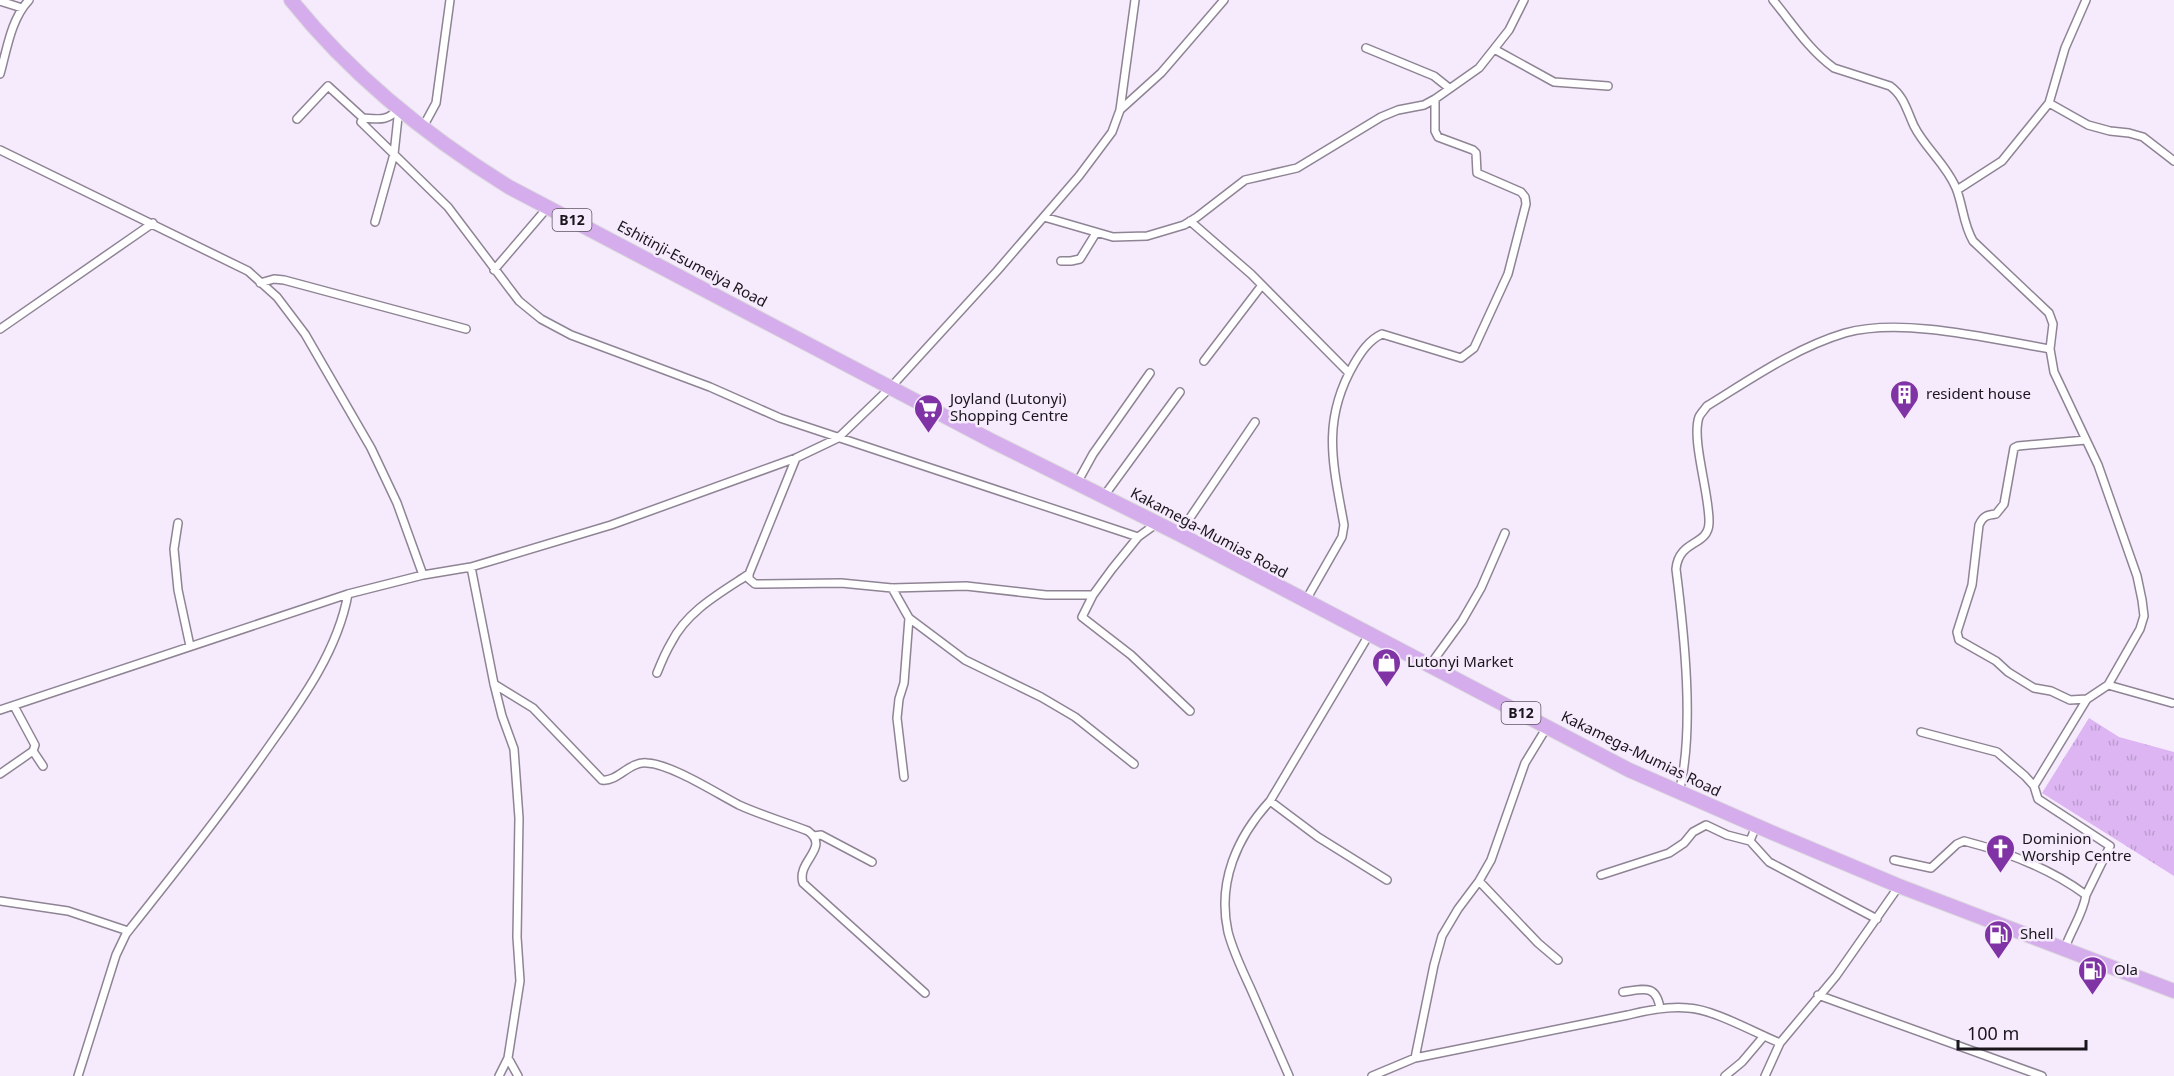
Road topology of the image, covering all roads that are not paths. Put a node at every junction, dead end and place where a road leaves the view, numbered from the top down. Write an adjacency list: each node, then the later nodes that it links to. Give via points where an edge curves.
1 (29, 0): 10 (street)
2 (291, 0): 18 (highway, Eshitinji-Esumeiya Road / B12)
3 (450, 0): 22 (street, via 436,103)
4 (1135, 0): 19 (street)
5 (1224, 0): 19 (street, via 1161,73)
6 (1524, 0): 12 (street)
7 (1773, 0): 26 (street, via 1827,63 1896,90 1926,147)
8 (2086, 0): 17 (street)
9 (0, 1): 10 (street)
10 (22, 8): 13 (street)
11 (1366, 48): 15 (street, via 1434,76)
12 (1494, 49): 14 (street, via 1554,82); 15 (street, via 1479,68)
13 (0, 74)
14 (1608, 87)
15 (1449, 88): 16 (street)
16 (1435, 99): 29 (street, via 1381,117 1297,168 1245,180); 42 (street, via 1438,137 1469,147 1476,153 1479,175 1525,197 1508,274 1474,348 1466,356 1451,356 1382,334 1365,347)
17 (2049, 103): 25 (street, via 2088,125 2143,138); 26 (street, via 2002,161)
18 (399, 108): 20 (street, via 392,117); 22 (highway, Eshitinji-Esumeiya Road / B12); 24 (street)
19 (1120, 110): 28 (street, via 1112,132)
20 (363, 118): 21 (street, via 328,86); 24 (street, via 361,122)
21 (297, 119)
22 (423, 127): 27 (highway, Eshitinji-Esumeiya Road / B12, via 471,164)
23 (0, 150): 31 (street)
24 (394, 154): 30 (street); 34 (street, via 448,207)
25 (2174, 161)
26 (1957, 190): 39 (street, via 1965,227 1973,241 2049,313 2054,324)
27 (548, 207): 34 (street); 43 (highway, Eshitinji-Esumeiya Road / B12)
28 (1044, 217): 32 (street); 43 (street)
29 (1190, 221): 32 (street, via 1131,238); 36 (street)
30 (375, 222)
31 (153, 223): 35 (street, via 248,272); 37 (street)
32 (1096, 233): 33 (street, via 1080,259)
33 (1060, 261)
34 (494, 270): 46 (street, via 519,302 541,320 571,335)
35 (260, 283): 38 (street, via 284,280); 58 (street, via 277,297 305,334 371,448 397,503)
36 (1262, 285): 40 (street); 42 (street)
37 (0, 328)
38 (466, 329)
39 (2050, 349): 47 (street, via 2054,372); 83 (street, via 1927,328 1846,333 1796,353 1707,406 1699,417 1698,441 1709,526 1704,536 1682,551 1676,569 1686,708)
40 (1204, 361)
41 (1150, 373): 49 (street)
42 (1349, 373): 62 (street, via 1335,408 1331,436 1344,525 1342,537)
43 (891, 387): 46 (street); 49 (highway, Kakamega-Mumias Road / B12)
44 (1180, 392): 50 (street)
45 (1255, 422): 54 (street)
46 (838, 438): 48 (street); 55 (street)
47 (2085, 440): 69 (street, via 2098,465 2137,576 2144,616); 70 (street, via 2014,448 2004,504 1996,514 1981,519 1979,525 1971,585 1957,632 1964,644 2022,681 2070,700)
48 (796, 458): 56 (street, via 611,525); 57 (street)
49 (1077, 483): 50 (highway, Kakamega-Mumias Road / B12)
50 (1104, 496): 52 (highway, Kakamega-Mumias Road / B12)
51 (178, 523): 65 (street, via 174,549 178,590)
52 (1157, 523): 54 (highway, Kakamega-Mumias Road / B12); 55 (street)
53 (1505, 533): 66 (street, via 1481,588)
54 (1179, 534): 62 (highway, Kakamega-Mumias Road / B12)
55 (1138, 537): 61 (street)
56 (471, 567): 58 (street); 68 (street)
57 (749, 574): 59 (street, via 749,579 760,585 841,583); 67 (street, via 685,621)
58 (423, 575): 60 (street)
59 (892, 588): 61 (street, via 966,585 1046,595); 63 (street)
60 (348, 594): 65 (street); 97 (street, via 344,619 311,685 228,805)
61 (1093, 596): 74 (street, via 1082,617 1131,655)
62 (1305, 601): 64 (highway, Kakamega-Mumias Road / B12)
63 (909, 618): 78 (street, via 964,660 1075,717); 81 (street, via 897,718)
64 (1370, 633): 66 (highway, Kakamega-Mumias Road / B12); 84 (street)
65 (190, 646): 72 (street)
66 (1430, 665): 75 (highway, Kakamega-Mumias Road / B12)
67 (657, 673)
68 (494, 684): 86 (street, via 533,708 602,780 611,779 639,762 659,765 741,806); 107 (street, via 514,749 519,818 520,981)
69 (2108, 685): 70 (street); 71 (street)
70 (2087, 699): 82 (street)
71 (2173, 702)
72 (14, 706): 73 (street); 77 (street, via 34,745)
73 (0, 710)
74 (1190, 711)
75 (1547, 727): 83 (highway, Kakamega-Mumias Road / B12); 92 (street, via 1525,763 1497,848)
76 (1920, 732): 82 (street, via 1997,752)
77 (33, 752): 79 (street); 80 (street)
78 (1134, 764)
79 (43, 766)
80 (0, 774)
81 (904, 777)
82 (2034, 786): 94 (street, via 2038,799 2046,806 2110,846)
83 (1679, 792): 85 (highway, Kakamega-Mumias Road / B12)
84 (1270, 801): 91 (street); 112 (street, via 1240,840 1230,864 1224,901 1235,952)
85 (1756, 826): 87 (street); 93 (highway, Kakamega-Mumias Road / B12)
86 (814, 836): 89 (street, via 821,835); 102 (street, via 816,847 802,870 803,883)
87 (1750, 841): 90 (street, via 1706,825 1669,853); 96 (street, via 1769,862)
88 (1894, 860): 94 (street, via 1930,868 1964,841 2006,853)
89 (872, 862)
90 (1601, 875)
91 (1387, 880)
92 (1479, 881): 99 (street); 108 (street, via 1442,936)
93 (1899, 886): 96 (street); 98 (highway, Kakamega-Mumias Road / B12)
94 (2086, 895): 98 (street)
95 (0, 901): 97 (street, via 68,911)
96 (1877, 919): 103 (street)
97 (128, 931): 109 (street, via 116,955)
98 (2065, 948): 100 (highway, Kakamega-Mumias Road / B12)
99 (1558, 960)
100 (2174, 991)
101 (1623, 992): 104 (street, via 1654,991)
102 (925, 993)
103 (1818, 995): 106 (street); 116 (street)
104 (1660, 1008): 105 (street, via 1690,1007); 108 (street)
105 (1764, 1036): 106 (street); 114 (street)
106 (1780, 1043): 115 (street)
107 (508, 1058): 110 (street); 111 (street)
108 (1415, 1058): 113 (street)
109 (78, 1076)
110 (499, 1076)
111 (519, 1076)
112 (1289, 1076)
113 (1372, 1076)
114 (1725, 1076)
115 (1765, 1076)
116 (2042, 1076)

